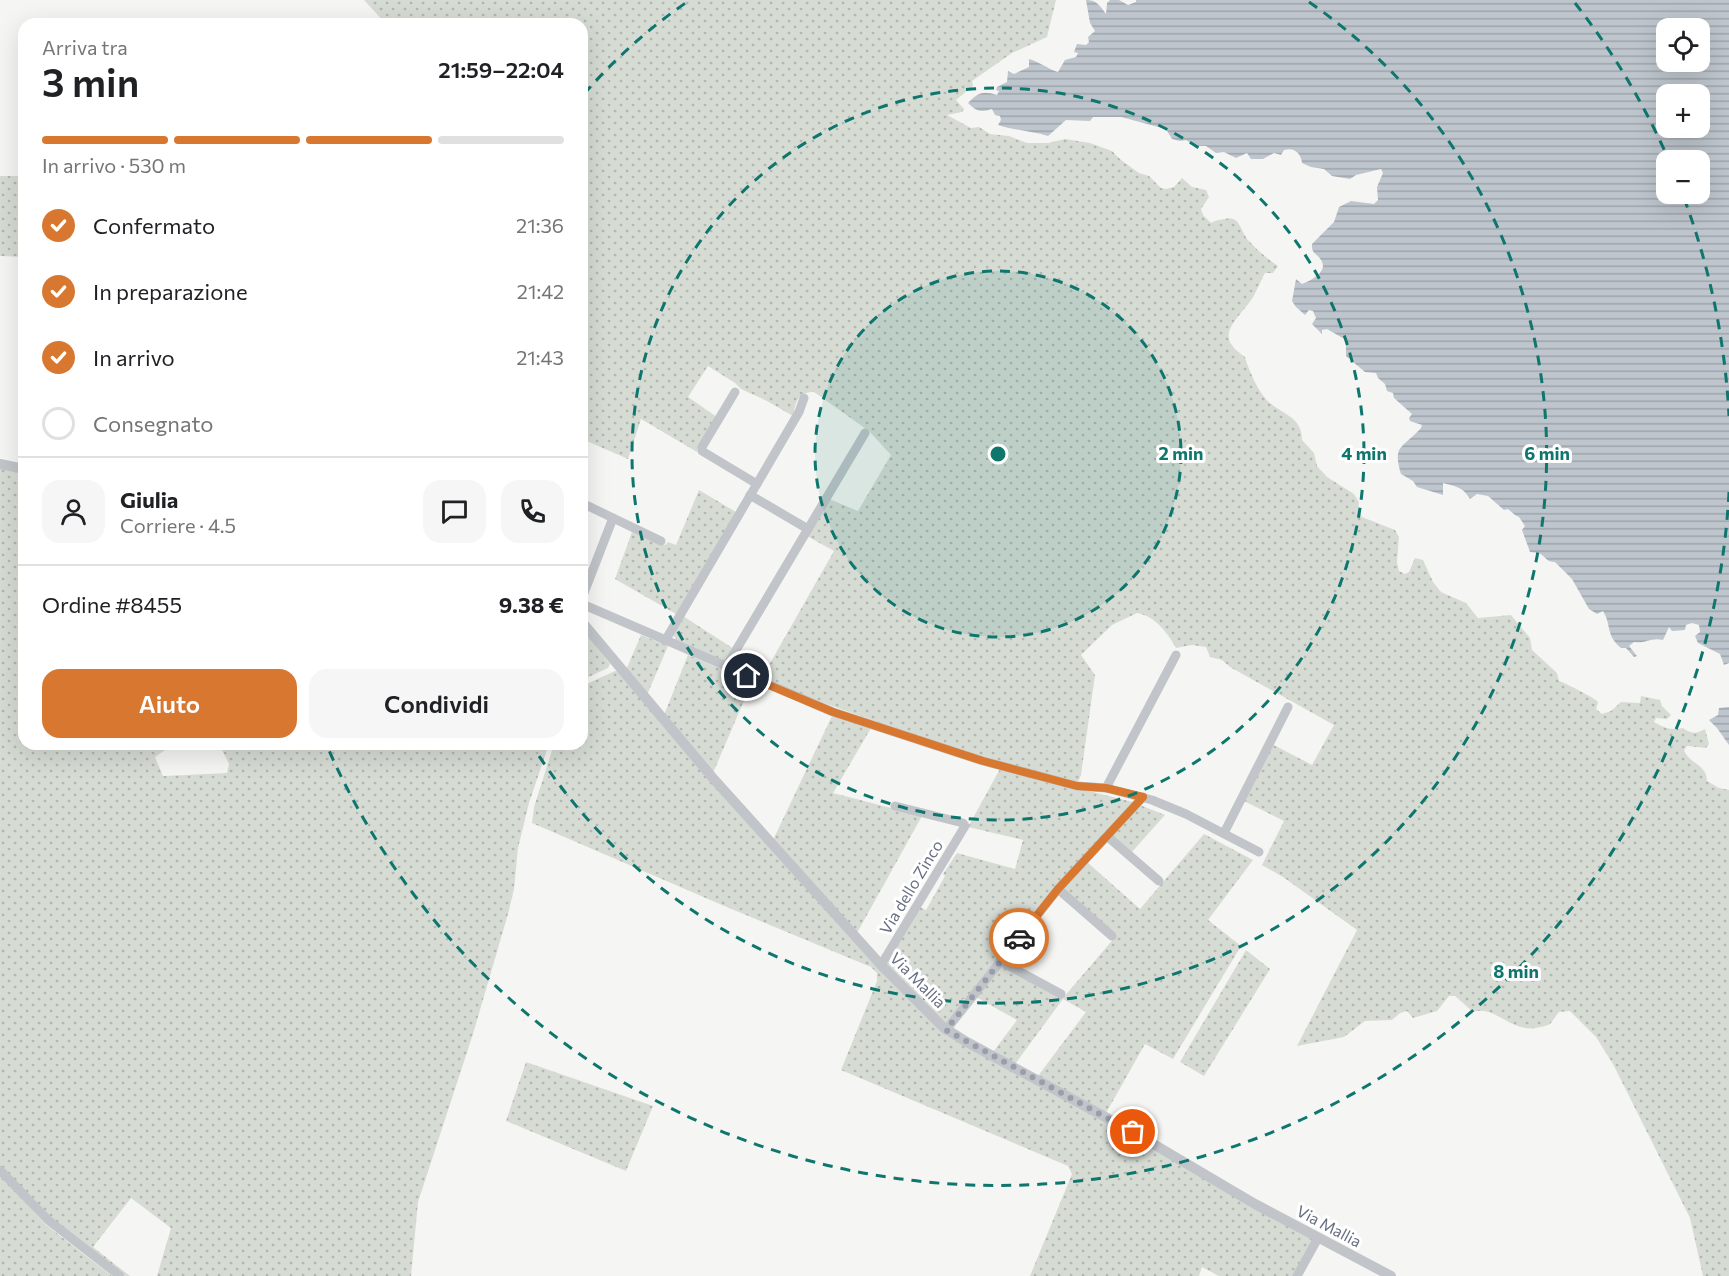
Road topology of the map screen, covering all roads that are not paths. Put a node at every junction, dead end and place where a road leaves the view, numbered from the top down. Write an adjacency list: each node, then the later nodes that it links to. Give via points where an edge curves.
1 (735, 392): 6 (street, via 702,451)
2 (804, 398): 6 (street)
3 (865, 433): 10 (street)
4 (0, 464): 5 (street)
5 (18, 468)
6 (757, 484): 7 (street)
7 (750, 495): 10 (street); 15 (street)
8 (588, 506): 9 (street)
9 (613, 518): 11 (street); 12 (street)
10 (808, 529): 17 (street)
11 (661, 541)
12 (588, 583)
13 (588, 607): 15 (street)
14 (588, 629): 29 (street, Via Mallia, via 712,777)
15 (665, 641): 17 (street)
16 (1176, 655): 19 (street)
17 (726, 667): 19 (street, via 833,712 983,761 1077,786)
18 (1288, 707): 22 (street)
19 (1106, 788): 20 (street)
20 (1143, 797): 22 (street); 23 (street)
21 (895, 806): 29 (street, Via dello Zinco, via 965,826)
22 (1224, 833): 24 (street)
23 (1108, 837): 25 (street); 26 (street)
24 (1259, 852)
25 (1159, 881)
26 (1058, 889): 27 (street); 28 (street)
27 (1112, 936)
28 (1000, 961): 30 (street); 31 (street)
29 (881, 965): 31 (street, Via Mallia)
30 (1061, 994)
31 (946, 1030): 33 (street, Via Mallia)
32 (0, 1170): 34 (street, via 48,1220)
33 (1318, 1238): 35 (street); 36 (street, Via Mallia)
34 (120, 1276)
35 (1297, 1276)
36 (1390, 1276)

